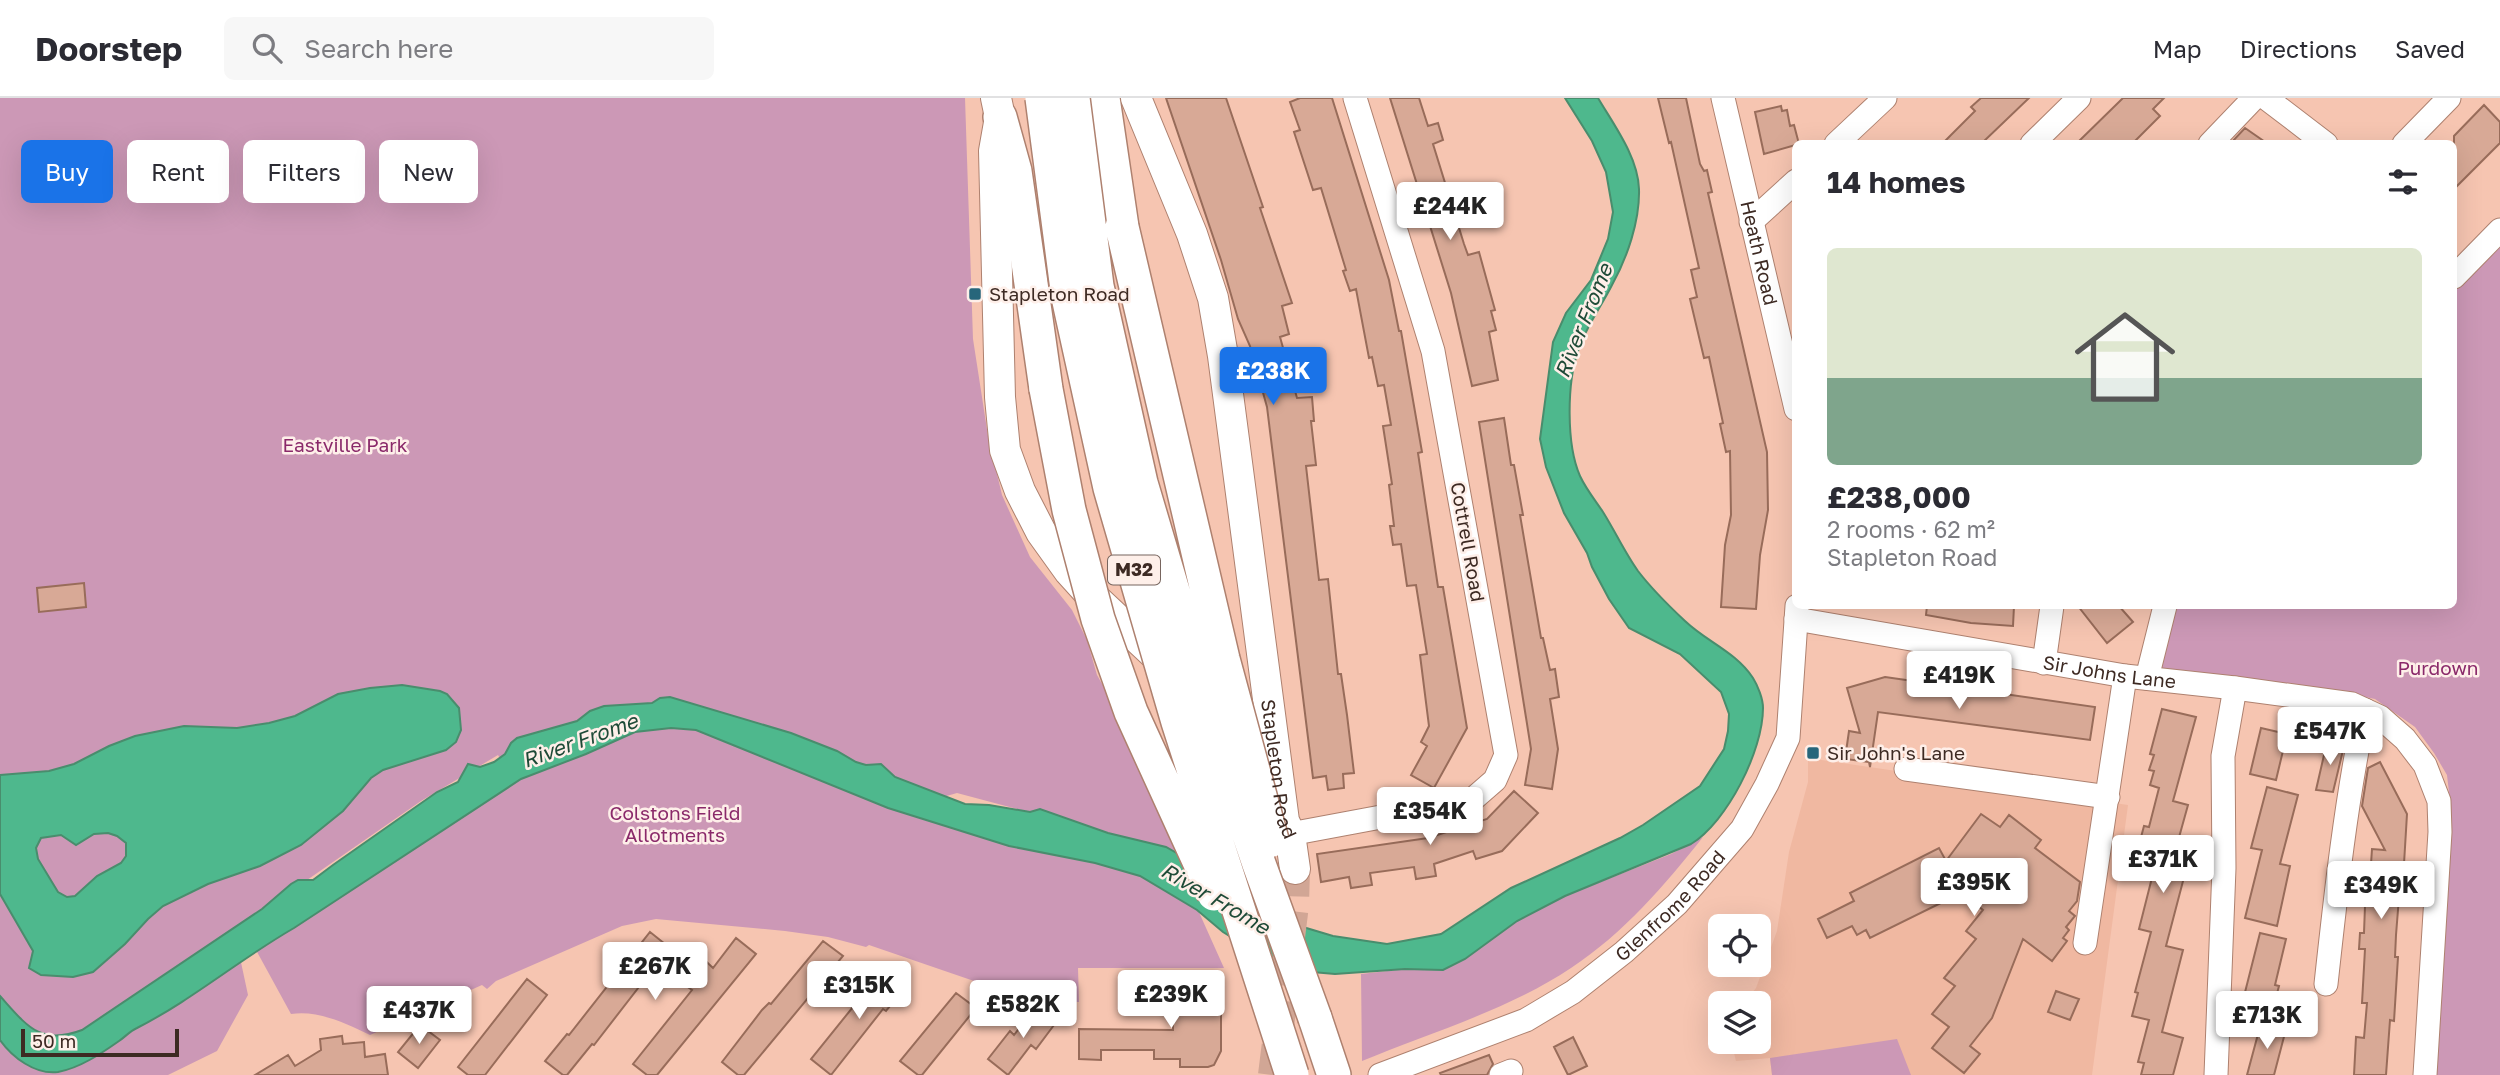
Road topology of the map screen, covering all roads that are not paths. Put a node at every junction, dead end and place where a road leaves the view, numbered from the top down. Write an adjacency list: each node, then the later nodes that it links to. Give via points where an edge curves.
1 (1042, 98): 39 (highway, M32, bridge, via 1068,297 1110,488 1178,722)
2 (1073, 98): 38 (highway, M32, bridge, via 1097,286 1142,483 1219,746)
3 (1104, 98): 38 (highway, M32, bridge, via 1122,228 1223,659)
4 (1136, 98): 26 (main road, Stapleton Road, via 1213,298)
5 (1355, 98): 34 (street, Cottrell Road, via 1433,351 1506,755 1495,780 1472,800)
6 (1723, 98): 19 (street, Heath Road)
7 (1885, 98): 13 (street)
8 (2079, 98): 14 (street)
9 (2254, 98): 15 (street)
10 (2266, 98): 16 (street)
11 (2449, 98): 17 (street)
12 (998, 107): 29 (main road, via 994,151 1005,450 1036,522 1069,571); 39 (highway, M32, bridge, via 1015,172 1046,389 1069,510 1098,619 1130,712)
13 (1840, 140)
14 (2036, 140)
15 (2214, 140)
16 (2321, 140)
17 (2408, 140)
18 (1792, 185): 19 (street)
19 (1751, 222): 22 (street, Heath Road)
20 (2500, 230): 21 (street)
21 (2457, 274)
22 (1792, 392)
23 (2052, 609): 27 (street)
24 (2164, 609): 28 (street)
25 (1797, 612): 27 (street, Sir Johns Lane); 42 (street, Glenfrome Road, via 1788,738 1742,829 1676,904 1573,992 1526,1020)
26 (1259, 622): 29 (main road, via 1243,666 1212,684); 34 (main road, Stapleton Road)
27 (2045, 663): 28 (street, Sir Johns Lane)
28 (2136, 677): 30 (street, Sir Johns Lane); 33 (street)
29 (1191, 688): 34 (main road, via 1240,749)
30 (2235, 688): 31 (street, Sir Johns Lane, via 2352,704); 43 (street, via 2223,756)
31 (2373, 713): 37 (street, via 2351,775); 44 (street, via 2405,739 2425,765 2439,801)
32 (1906, 769): 33 (street)
33 (2107, 800): 36 (street)
34 (1287, 827): 35 (main road, Stapleton Road)
35 (1295, 869)
36 (2085, 943)
37 (2326, 984)
38 (1315, 1018): 41 (highway, M32)
39 (1276, 1030): 40 (highway, M32, bridge)
40 (1292, 1075)
41 (1335, 1075)
42 (1380, 1075)
43 (2216, 1075)
44 (2425, 1075)

